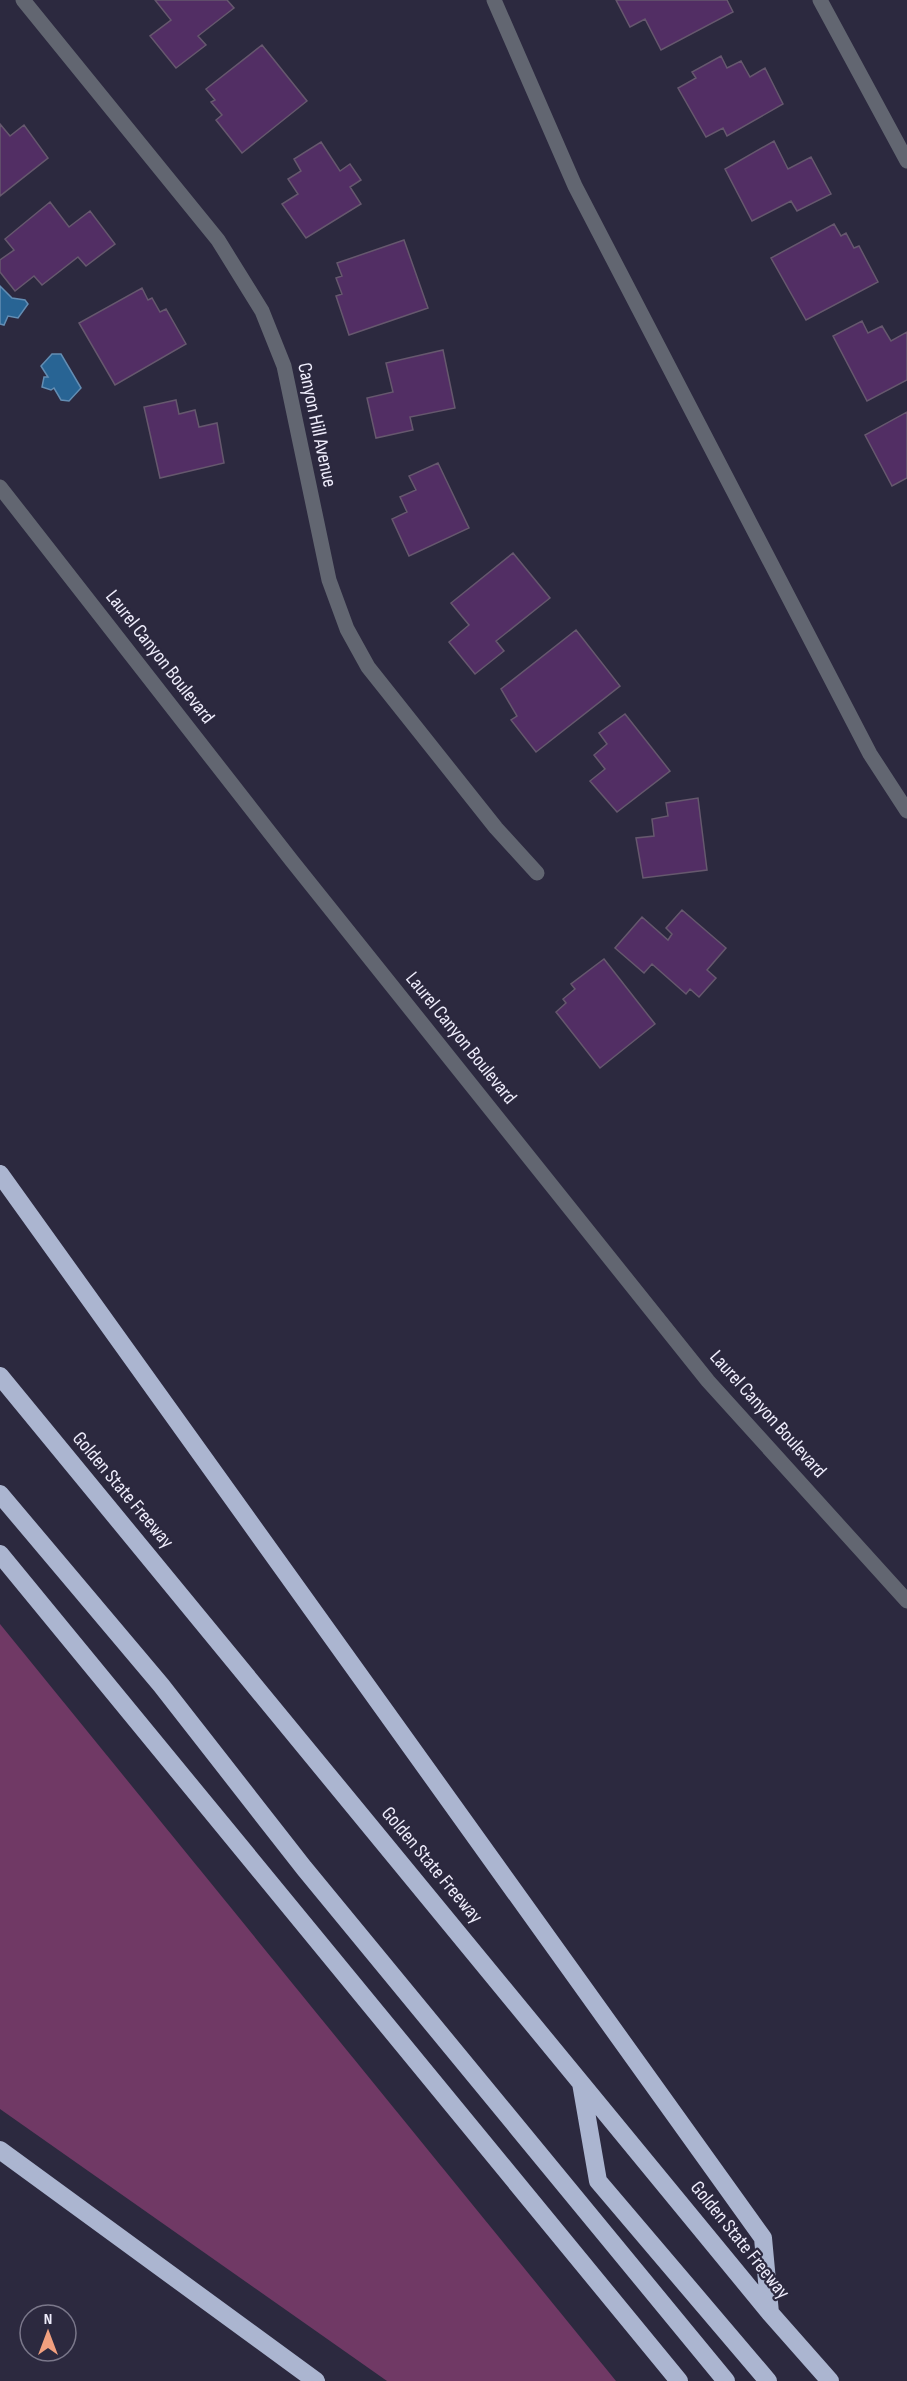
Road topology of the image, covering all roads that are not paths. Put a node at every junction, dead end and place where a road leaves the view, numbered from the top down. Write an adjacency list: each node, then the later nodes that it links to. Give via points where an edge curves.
1 (23, 0): 7 (street, Canyon Hill Avenue, via 218,240 262,311 284,366 329,580 347,629 368,667 496,828)
2 (494, 0): 6 (street, via 580,196 870,754)
3 (820, 0): 4 (street)
4 (907, 161)
5 (0, 487): 12 (street, Laurel Canyon Boulevard, via 292,861 708,1381)
6 (907, 811)
7 (537, 873)
8 (0, 1174): 15 (highway, via 763,2238)
9 (0, 1376): 13 (highway, Golden State Freeway)
10 (0, 1494): 18 (highway, via 161,1685 312,1877)
11 (0, 1554): 17 (highway)
12 (907, 1601)
13 (581, 2081): 15 (highway, Golden State Freeway); 19 (highway, via 598,2181)
14 (0, 2150): 16 (highway)
15 (770, 2313): 20 (highway, Golden State Freeway)
16 (316, 2381)
17 (679, 2381)
18 (726, 2381)
19 (768, 2381)
20 (830, 2381)

